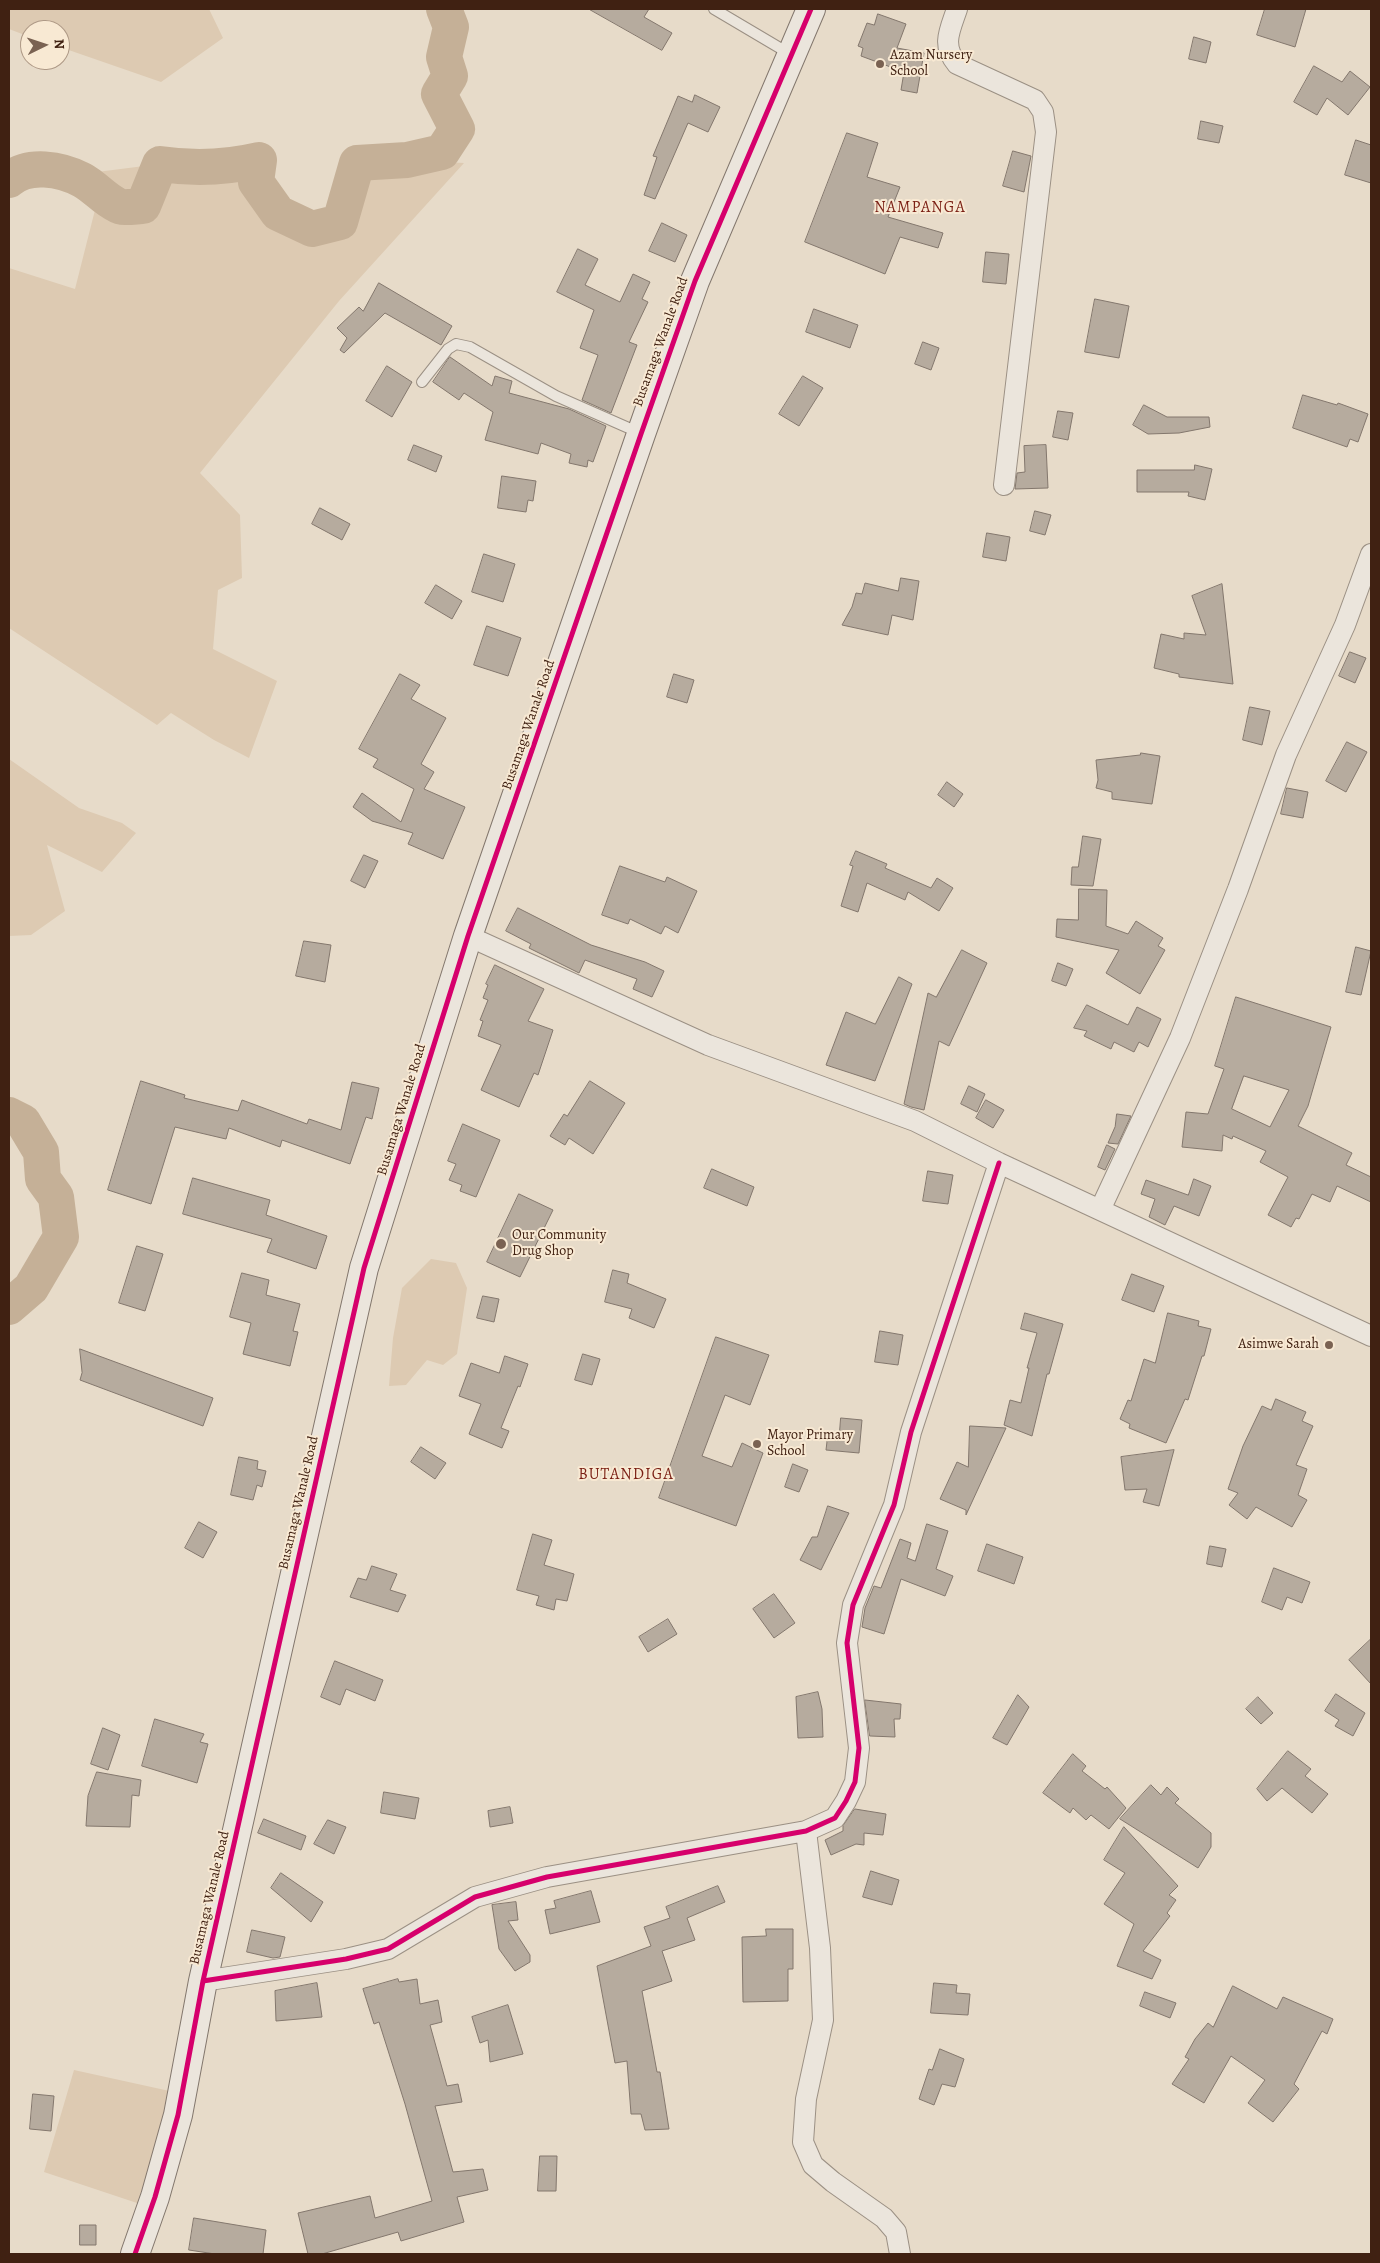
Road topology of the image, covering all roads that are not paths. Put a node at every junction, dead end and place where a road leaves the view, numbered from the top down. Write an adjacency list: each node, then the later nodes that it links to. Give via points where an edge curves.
1 (714, 9): 4 (lane)
2 (811, 9): 4 (street, Busamaga Wanale Road)
3 (957, 9): 7 (street, via 947,40 950,55 957,64 1035,100 1043,112 1046,132)
4 (791, 54): 6 (street, Busamaga Wanale Road, via 695,281)
5 (422, 382): 6 (lane, via 448,349 456,344 470,347 556,396)
6 (641, 434): 9 (street, Busamaga Wanale Road)
7 (1004, 484)
8 (1371, 554): 11 (street, via 1345,625 1286,755 1180,1038)
9 (468, 936): 10 (street, via 708,1046 915,1121); 14 (street, Busamaga Wanale Road, via 364,1268)
10 (998, 1163): 11 (street); 13 (street, via 911,1432 894,1505 854,1605 847,1643 859,1748 855,1782 835,1818)
11 (1100, 1210): 12 (street)
12 (1371, 1336)
13 (806, 1831): 14 (street, via 547,1877 474,1897 388,1949 346,1959); 16 (street, via 820,1948 823,2020 806,2100 803,2142 813,2165 884,2218 896,2232)
14 (203, 1981): 15 (street, Busamaga Wanale Road, via 178,2115)
15 (135, 2254)
16 (900, 2254)

